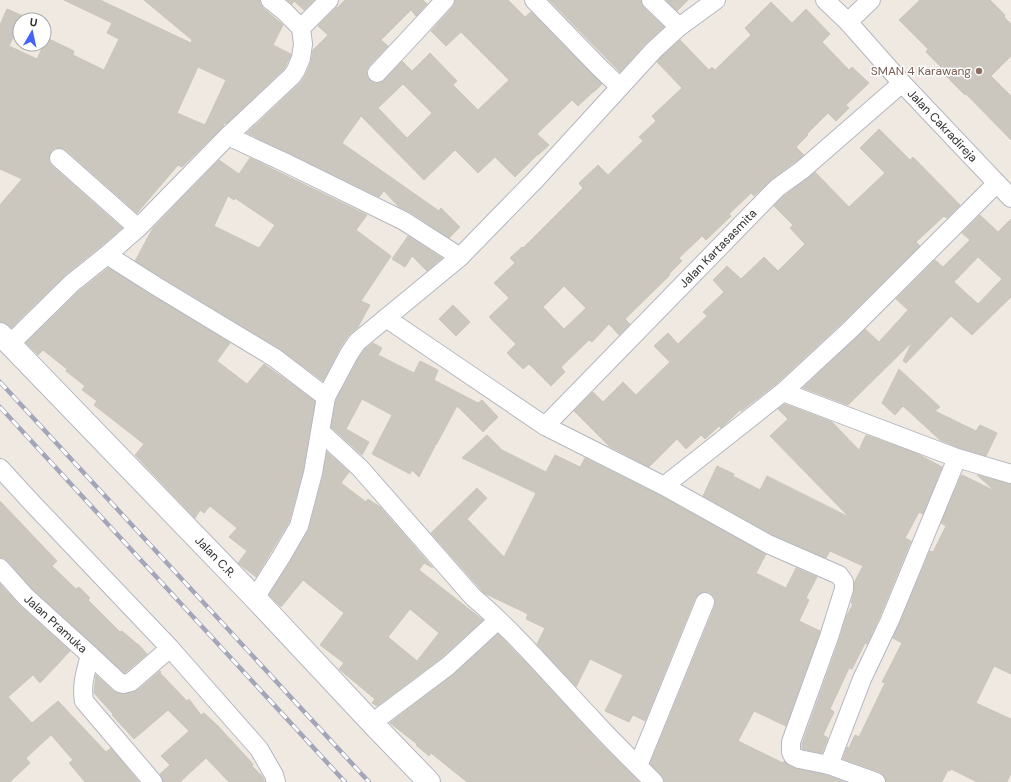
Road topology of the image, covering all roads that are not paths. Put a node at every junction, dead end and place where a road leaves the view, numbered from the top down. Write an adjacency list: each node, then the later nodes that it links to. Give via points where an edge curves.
1 (270, 0): 11 (street)
2 (329, 0): 11 (street)
3 (445, 0): 12 (street)
4 (534, 0): 14 (street)
5 (651, 0): 10 (street)
6 (716, 0): 10 (street)
7 (825, 0): 9 (street, Jalan Cakradireja)
8 (871, 0): 9 (street)
9 (848, 22): 13 (street, Jalan Cakradireja)
10 (679, 27): 14 (street)
11 (300, 28): 15 (street, via 303,44 296,70)
12 (376, 73)
13 (902, 83): 17 (street, Jalan Cakradireja); 26 (street, Jalan Kartasasmita, via 802,170 777,188)
14 (620, 87): 21 (street)
15 (228, 136): 19 (street); 21 (street, via 404,221)
16 (60, 158): 19 (street)
17 (997, 182): 18 (street, Jalan Cakradireja); 24 (street, via 851,329)
18 (1011, 198)
19 (138, 228): 20 (street)
20 (107, 255): 23 (street); 25 (street, via 275,358)
21 (460, 257): 22 (street)
22 (386, 318): 25 (street, via 357,342); 26 (street)
23 (5, 339): 33 (street, Jalan C.R.)
24 (783, 392): 28 (street); 31 (street)
25 (326, 397): 27 (street)
26 (545, 426): 31 (street)
27 (321, 432): 33 (street, via 298,526); 35 (street, via 360,468 473,597)
28 (957, 458): 30 (street); 39 (street, via 890,620 862,679)
29 (0, 468): 36 (street)
30 (1011, 474)
31 (664, 486): 39 (street, via 768,544 839,575 844,582 829,637 790,747 793,756 799,759)
32 (0, 568): 37 (street, Jalan Pramuka, via 26,597)
33 (255, 598): 38 (street, Jalan C.R.)
34 (705, 602): 40 (street)
35 (498, 620): 38 (street, via 448,666); 40 (street)
36 (170, 648): 37 (street, via 131,682 123,684); 42 (street, via 259,749)
37 (90, 655): 41 (street, Jalan Pramuka, via 83,682 84,701)
38 (372, 723): 43 (street, Jalan C.R.)
39 (829, 765): 45 (street)
40 (638, 766): 44 (street)
41 (153, 782)
42 (276, 782)
43 (429, 782)
44 (654, 782)
45 (876, 782)

